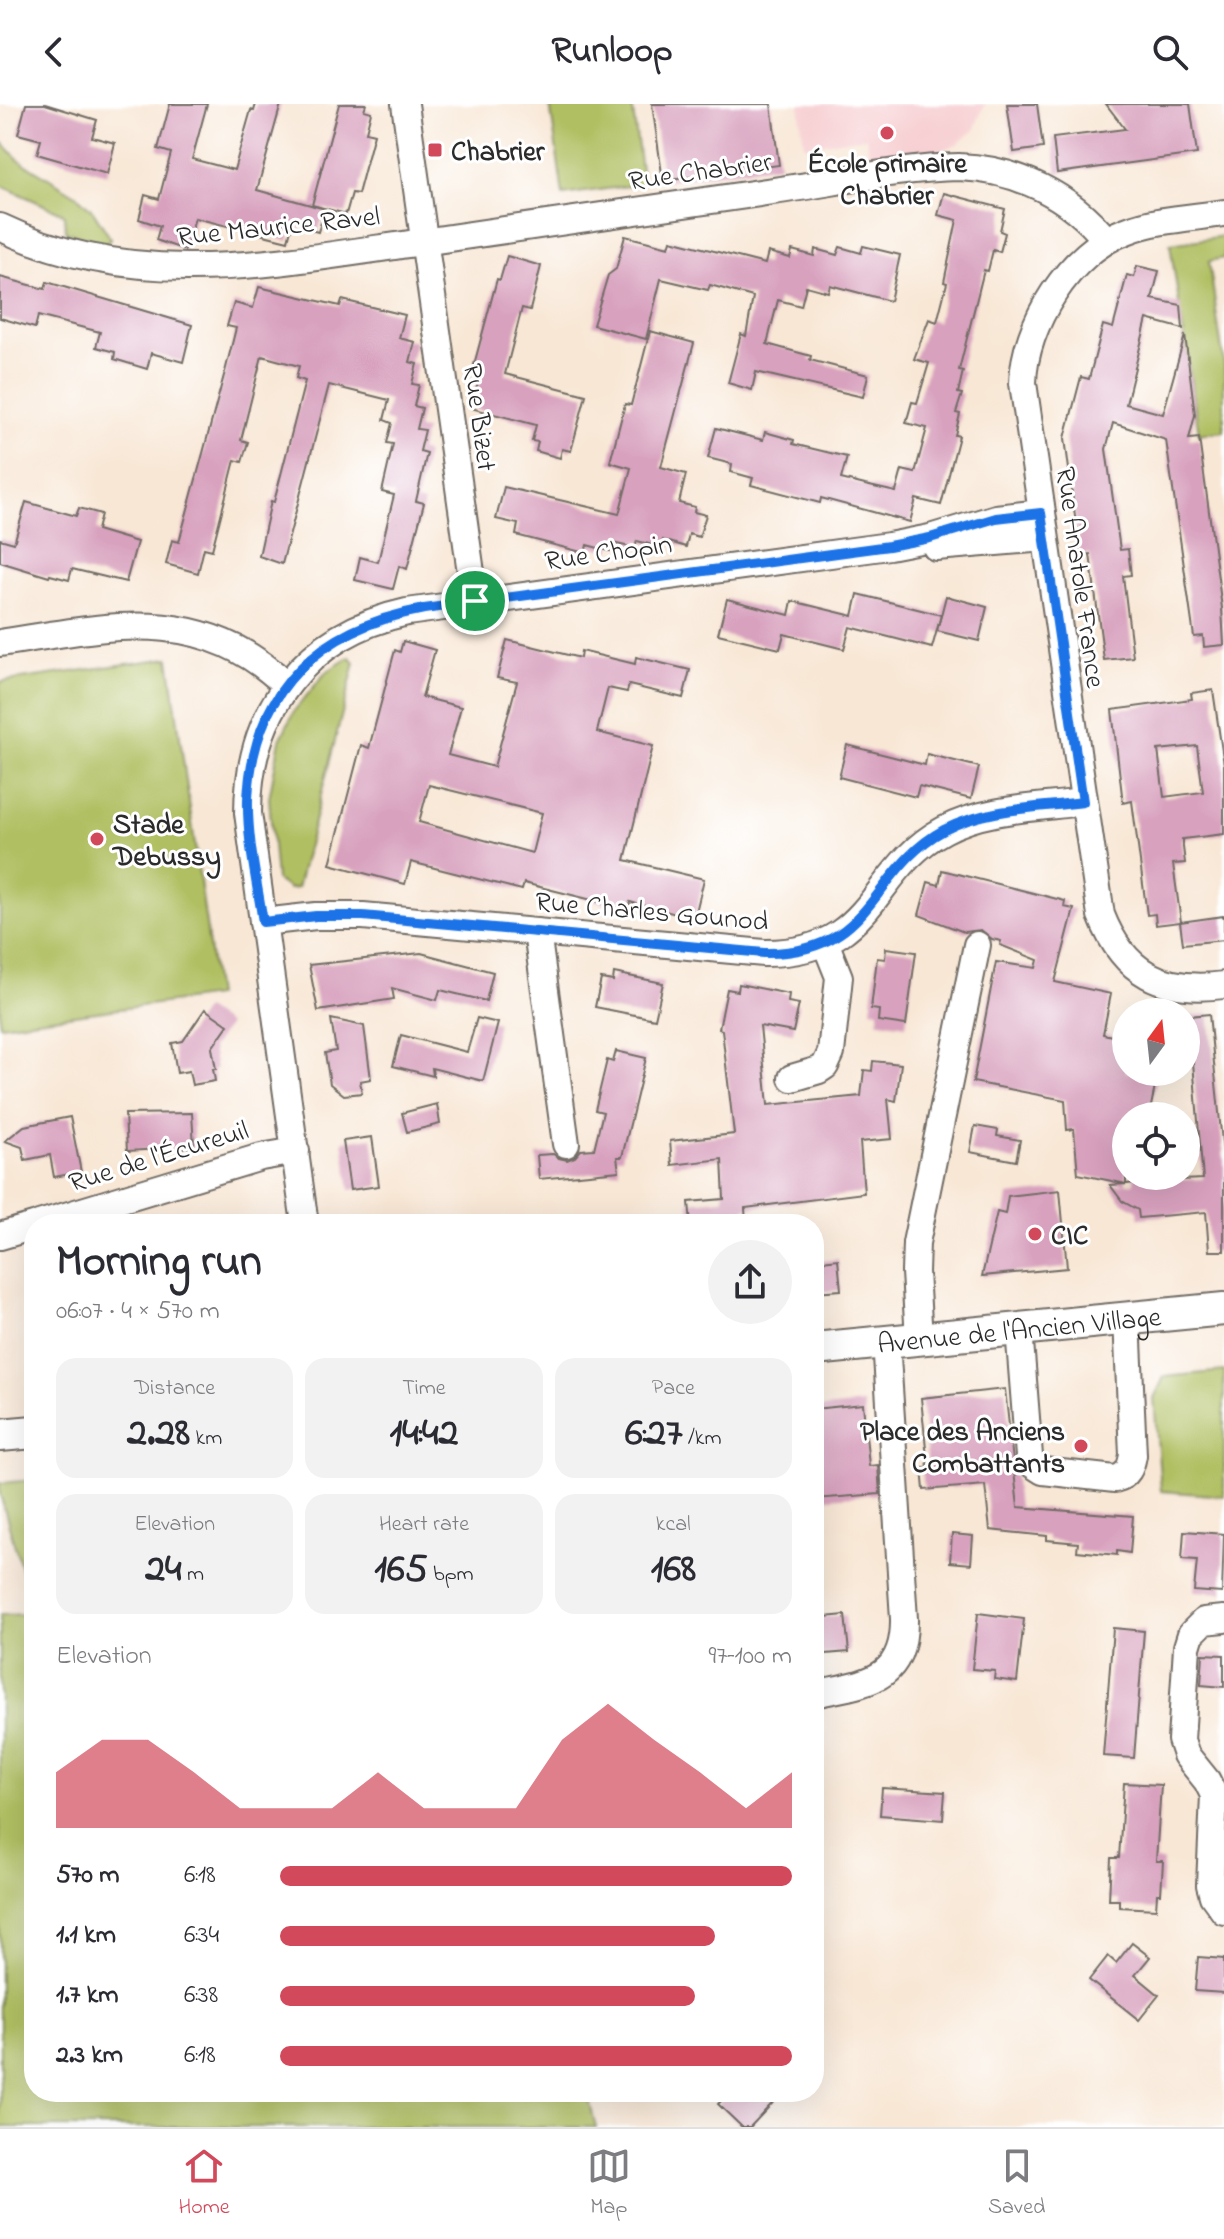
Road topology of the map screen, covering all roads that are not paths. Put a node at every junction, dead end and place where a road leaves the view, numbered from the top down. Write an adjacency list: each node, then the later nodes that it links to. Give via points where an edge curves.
1 (405, 104): 5 (street, Rue Bizet)
2 (1224, 213): 4 (street, Rue Anatole France, via 1139,227)
3 (0, 227): 5 (street, Rue Maurice Ravel, via 86,257 171,268 220,268)
4 (1106, 240): 5 (street, Rue Chabrier, via 1051,192 1015,176 959,167); 6 (street, Rue Anatole France, via 1061,285 1038,322 1025,361 1025,410)
5 (424, 241): 7 (street, Rue Bizet)
6 (1043, 525): 7 (street, Rue Chopin, via 996,518 889,546); 10 (street, Rue Anatole France)
7 (475, 601): 9 (street, Rue Chopin, via 357,627 314,655)
8 (0, 643): 9 (street, via 126,625 168,627 241,650)
9 (286, 685): 11 (street, Rue Chopin, via 261,736 249,787)
10 (1083, 802): 13 (street, Rue Charles Gounod, via 993,815 944,830 906,862 859,919); 15 (street, Rue Anatole France, via 1101,915 1117,948 1145,974 1168,984)
11 (263, 922): 12 (street, Rue Charles Gounod, via 349,916); 18 (street, Rue Chopin)
12 (537, 932): 13 (street, Rue Charles Gounod, via 764,953); 17 (street)
13 (825, 942): 16 (street, via 839,977 831,1053 819,1070)
14 (977, 945): 26 (street, via 916,1243)
15 (1224, 985)
16 (792, 1078)
17 (566, 1144)
18 (296, 1151): 19 (street, Rue de l'Écureuil); 20 (street, Rue Chopin)
19 (73, 1214)
20 (304, 1214)
21 (24, 1229): 22 (street, Rue de l'Écureuil)
22 (0, 1236)
23 (1224, 1309): 24 (street, Avenue de l'Ancien Village)
24 (1127, 1318): 25 (street, Avenue de l'Ancien Village); 25 (street, via 1133,1455 1129,1470 1115,1479 1043,1471 1032,1464)
25 (1019, 1329): 26 (street, Avenue de l'Ancien Village)
26 (919, 1339): 27 (street, Avenue de l'Ancien Village)
27 (886, 1341): 28 (street, Avenue de l'Ancien Village); 34 (street, via 903,1641 895,1662 877,1679)
28 (824, 1348)
29 (24, 1415): 30 (street)
30 (0, 1416)
31 (24, 1433): 32 (street)
32 (0, 1435)
33 (1224, 1619): 35 (street, via 1204,1621 1191,1634 1181,1731 1186,1755 1214,1795 1210,1885)
34 (824, 1692)
35 (1224, 1911)

